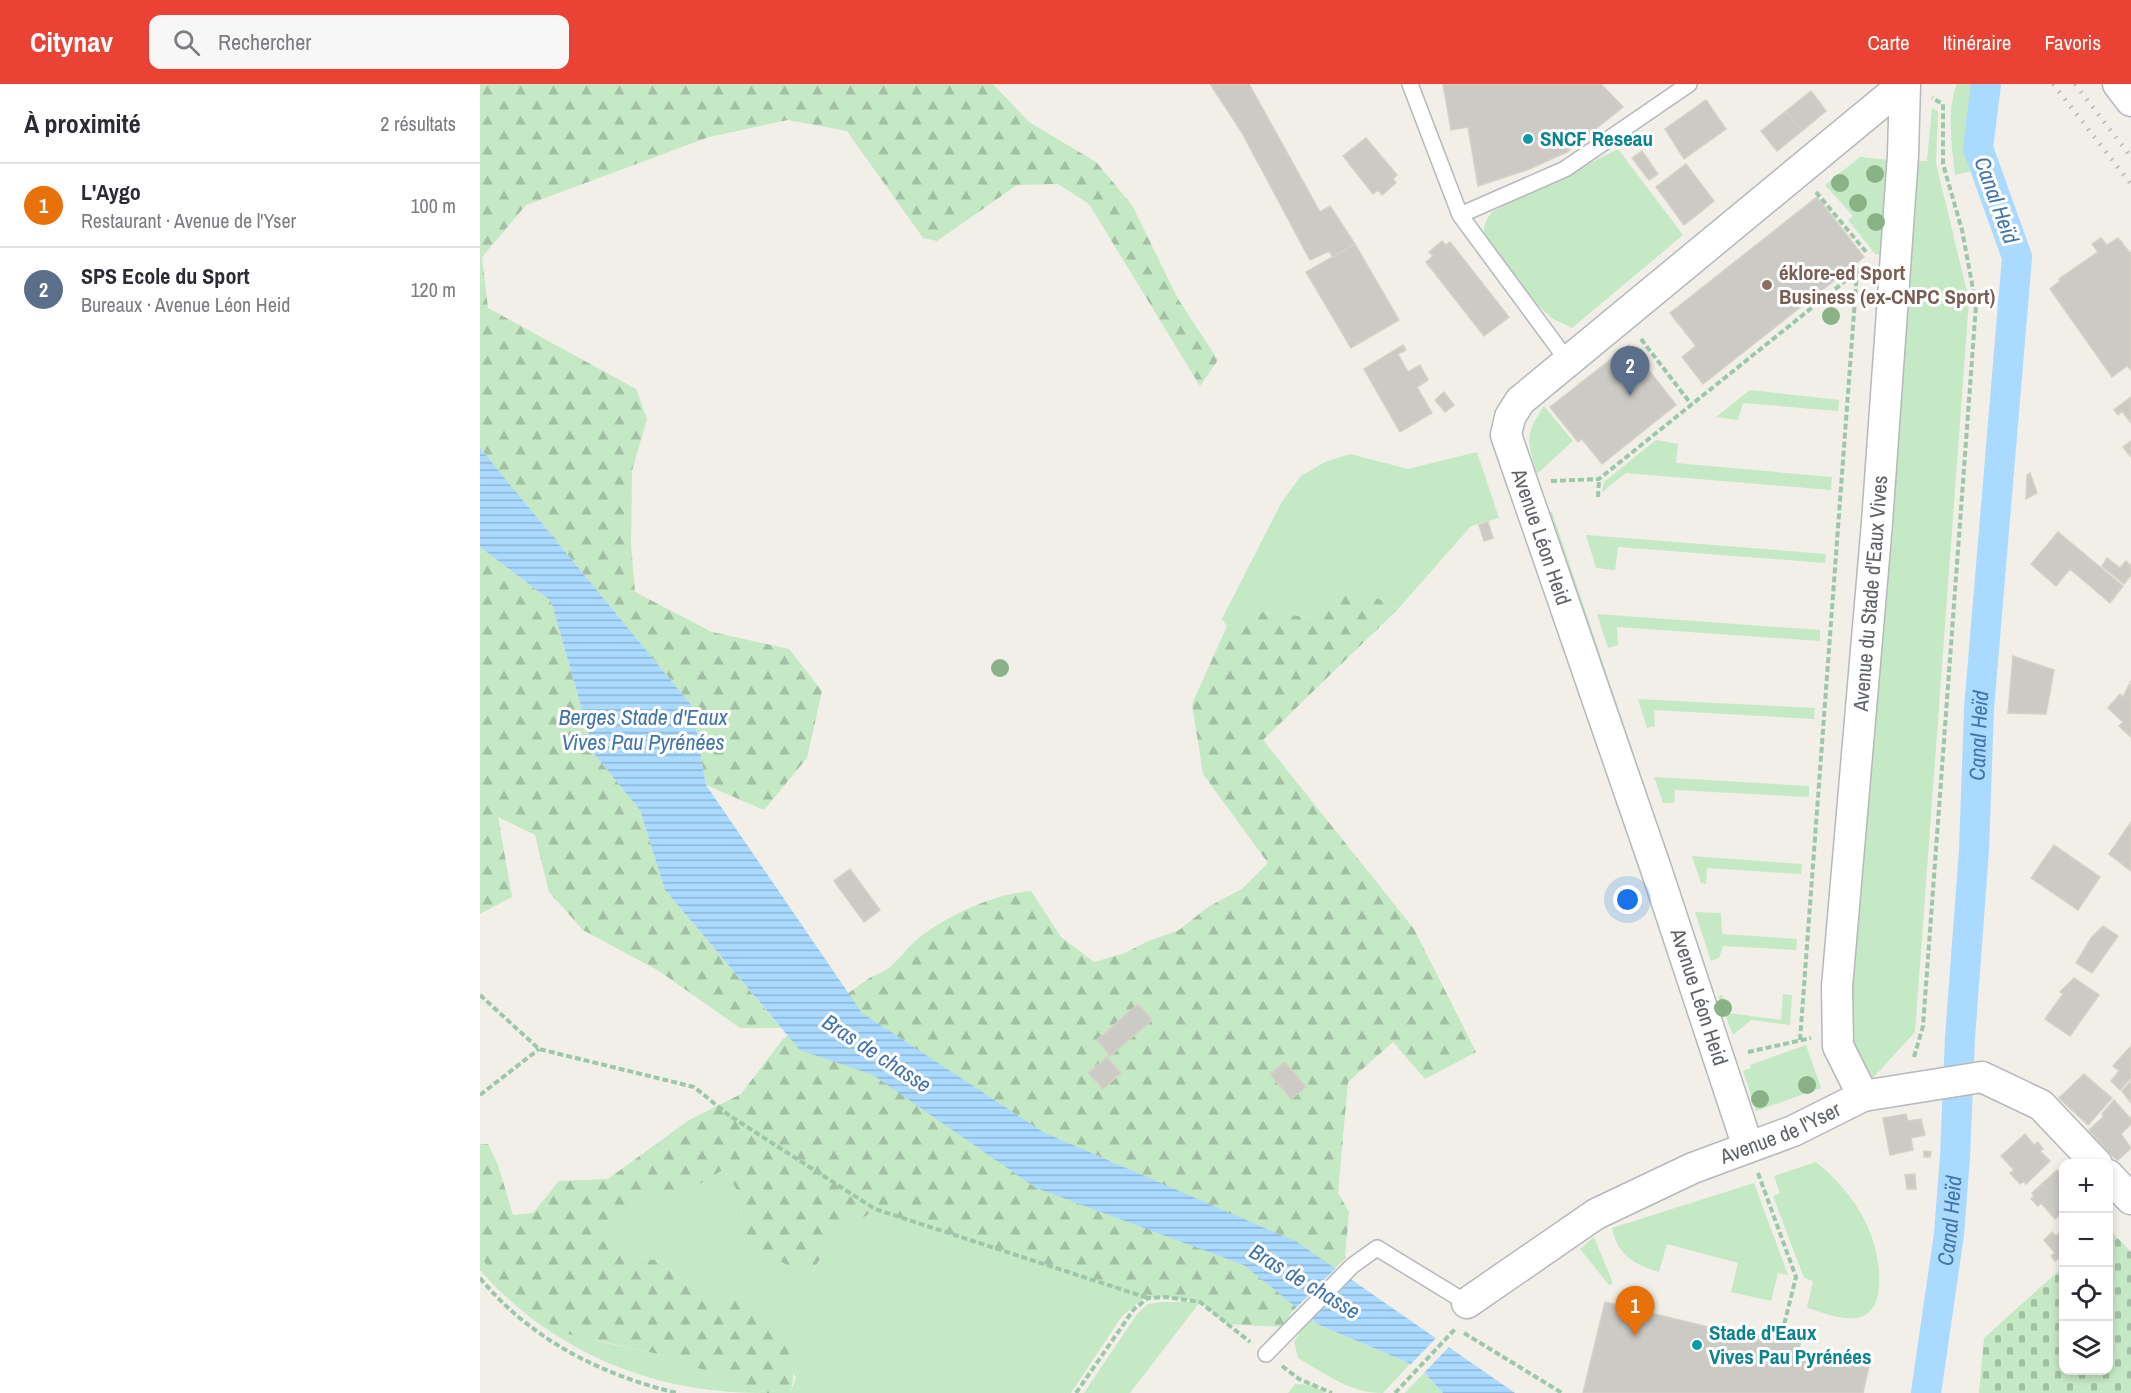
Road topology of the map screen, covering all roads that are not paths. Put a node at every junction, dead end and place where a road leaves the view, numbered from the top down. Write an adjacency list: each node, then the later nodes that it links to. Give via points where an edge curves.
1 (1410, 84): 6 (lane)
2 (1689, 84): 6 (lane, via 1565,169)
3 (2118, 84): 5 (street)
4 (1913, 88): 7 (street, Avenue Léon Heid, via 1799,170); 8 (street, Avenue du Stade d'Eaux Vives, via 1903,155 1877,523 1837,987 1838,1046)
5 (2131, 101)
6 (1460, 215): 7 (lane)
7 (1567, 360): 9 (street, Avenue Léon Heid, via 1520,401 1510,417 1506,435)
8 (1863, 1096): 9 (street, Avenue de l'Yser, via 1793,1131); 10 (street, Avenue de l'Yser, via 1982,1077 2041,1105)
9 (1748, 1147): 13 (street, Avenue de l'Yser, via 1689,1160 1596,1214)
10 (2092, 1159)
11 (2113, 1179): 12 (street)
12 (2131, 1199)
13 (1467, 1303): 14 (lane, via 1377,1248 1352,1266)
14 (1266, 1354)

